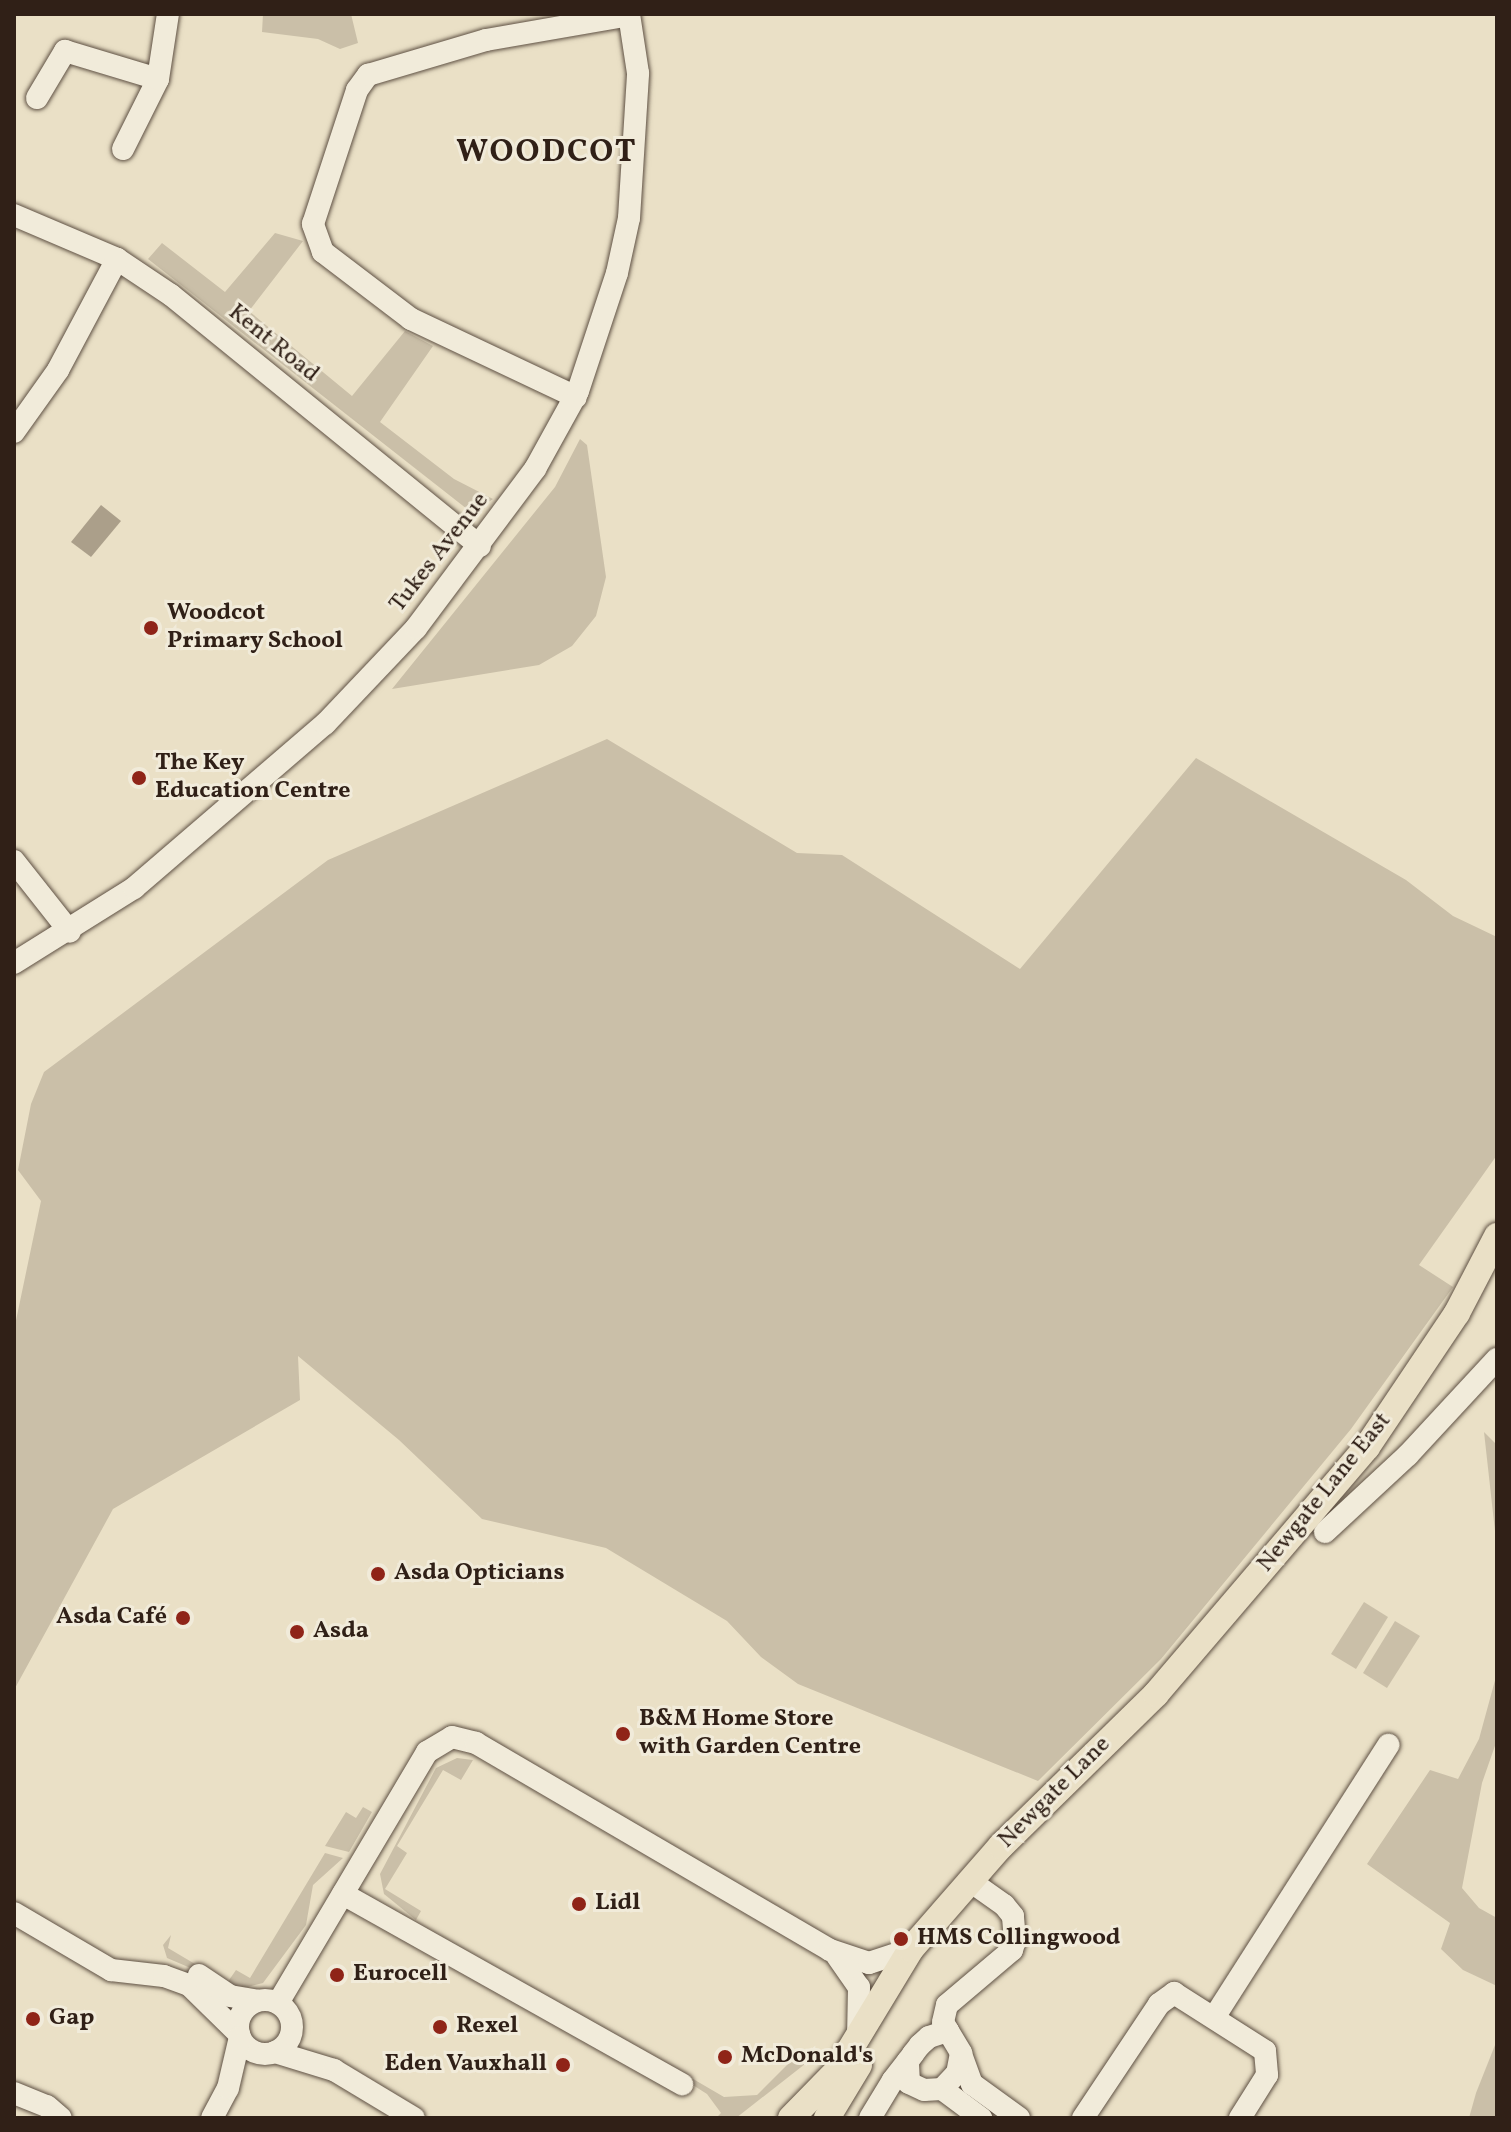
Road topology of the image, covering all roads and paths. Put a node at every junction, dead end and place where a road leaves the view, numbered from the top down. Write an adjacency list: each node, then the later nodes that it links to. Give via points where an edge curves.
1 (168, 14): 3 (street)
2 (629, 15): 8 (street, Tukes Avenue, via 638,88 629,218 613,289); 8 (street, via 486,40 368,75 357,90 313,224 323,252 411,319)
3 (158, 79): 4 (street, via 65,51); 5 (street)
4 (37, 98)
5 (123, 149)
6 (14, 215): 7 (street, Kent Road)
7 (117, 259): 9 (street, via 58,370); 10 (street, Kent Road, via 171,295)
8 (576, 397): 10 (street, Tukes Avenue, via 535,469)
9 (14, 432)
10 (480, 546): 12 (street, Tukes Avenue, via 416,628 325,724 158,869)
11 (14, 861): 12 (street)
12 (70, 932): 13 (street, Tukes Avenue)
13 (14, 963)
14 (1497, 1236): 17 (main road, Newgate Lane East, via 1457,1313 1367,1447)
15 (1497, 1359): 16 (street, via 1408,1455)
16 (1325, 1532)
17 (1156, 1694): 19 (main road, Newgate Lane)
18 (1388, 1745): 26 (street)
19 (964, 1888): 22 (main road, Newgate Lane); 27 (street, via 1004,1905 1013,1916 1015,1940 1012,1950 947,2005 943,2022); 43 (main road, Newgate Lane)
20 (343, 1894): 23 (street, via 427,1752 452,1737 476,1743); 25 (street); 34 (street)
21 (14, 1913): 24 (street)
22 (911, 1949): 23 (street, via 869,1963); 29 (main road, Newgate Lane)
23 (830, 1950): 29 (street, via 848,1966 859,1987)
24 (111, 1970): 25 (street, via 186,1970 230,1996); 28 (street, via 164,1976 189,1985)
25 (275, 2008): 28 (street, via 243,2011); 30 (street, via 290,2038); 33 (street)
26 (1215, 2016): 46 (street, via 1181,1994 1167,1996); 47 (street, via 1265,2051 1270,2064)
27 (948, 2031): 31 (street); 32 (street, via 929,2037)
28 (240, 2035): 30 (street, via 251,2050); 35 (street)
29 (858, 2039): 42 (main road, Newgate Lane, via 837,2071)
30 (274, 2052): 33 (street); 35 (street)
31 (961, 2053): 36 (street, via 957,2073); 45 (street, via 972,2084)
32 (908, 2061): 36 (street, via 909,2083); 38 (street)
33 (334, 2070): 41 (street)
34 (682, 2084)
35 (228, 2088): 40 (street)
36 (933, 2090): 38 (street); 44 (street)
37 (14, 2093): 39 (street, via 47,2106)
38 (873, 2113)
39 (61, 2118)
40 (212, 2118)
41 (414, 2118)
42 (791, 2118)
43 (827, 2118)
44 (981, 2118)
45 (1019, 2118)
46 (1083, 2118)
47 (1240, 2118)

